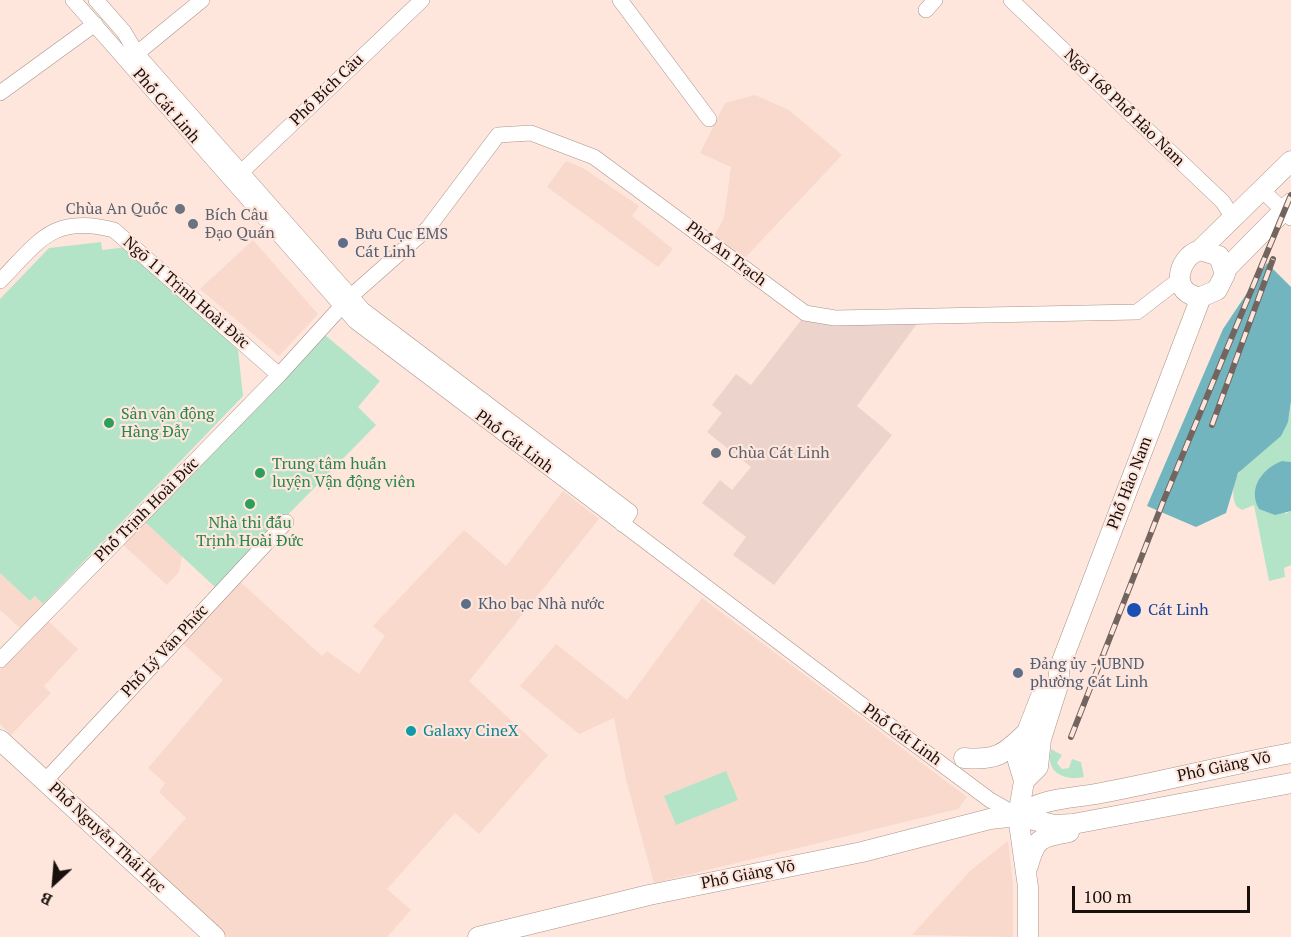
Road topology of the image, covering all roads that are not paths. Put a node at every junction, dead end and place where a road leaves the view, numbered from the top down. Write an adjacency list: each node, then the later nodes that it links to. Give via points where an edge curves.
1 (73, 0): 7 (street, Phố Cát Linh)
2 (96, 0): 8 (street, Phố Cát Linh, via 124,32)
3 (202, 0): 8 (street)
4 (422, 0): 12 (street, Phố Bích Câu)
5 (620, 0): 10 (street)
6 (1016, 1): 15 (street, Ngõ 168 Phố Hào Nam, via 1223,202)
7 (95, 24): 8 (street, Phố Cát Linh); 9 (street)
8 (132, 57): 12 (street, Phố Cát Linh)
9 (0, 93)
10 (709, 119)
11 (1291, 161): 13 (main road)
12 (236, 177): 22 (street, Phố Cát Linh)
13 (1262, 190): 14 (street); 15 (main road)
14 (1288, 211): 16 (main road, Phố Hào Nam)
15 (1233, 218): 16 (main road); 17 (main road)
16 (1255, 238): 18 (main road, Phố Hào Nam)
17 (1200, 250): 18 (main road, via 1219,256); 19 (main road, via 1185,258)
18 (1225, 270): 21 (main road, Phố Hào Nam, via 1220,287)
19 (1179, 279): 21 (main road, via 1186,293); 22 (street, Phố An Trạch, via 1137,312 861,318 805,313 594,157 531,133 498,135 428,228)
20 (0, 281): 23 (street, Ngõ 11 Trịnh Hoài Đức, via 45,234 82,225 114,230)
21 (1201, 297): 26 (main road, Phố Hào Nam)
22 (346, 302): 23 (street, Phố Trịnh Hoài Đức); 35 (street, Phố Cát Linh, via 355,321 626,518 990,800)
23 (279, 375): 25 (street, Phố Trịnh Hoài Đức)
24 (286, 522): 31 (street, Phố Lý Văn Phức)
25 (0, 660)
26 (1059, 669): 27 (main road, Phố Hào Nam, via 1050,677); 33 (main road, Phố Hào Nam, via 1038,767)
27 (1027, 732): 30 (main road, via 996,757); 33 (main road, Phố Hào Nam, via 1018,761)
28 (0, 740): 31 (main road, Phố Nguyễn Thái Học)
29 (1291, 753): 34 (main road, Phố Giảng Võ)
30 (964, 758)
31 (45, 781): 38 (main road, Phố Nguyễn Thái Học)
32 (1291, 783): 36 (main road, Phố Giảng Võ)
33 (1023, 785): 34 (main road); 35 (main road, Phố Hào Nam)
34 (1055, 800): 35 (main road, Phố Giảng Võ, via 1029,807)
35 (1018, 816): 36 (main road, Phố Giảng Võ, via 1054,825); 37 (main road, Phố Hào Nam); 39 (main road, Phố Giảng Võ, via 649,895)
36 (1091, 821): 37 (main road, via 1074,831 1040,838 1033,847)
37 (1027, 871): 40 (main road)
38 (215, 937)
39 (478, 937)
40 (1028, 937)

